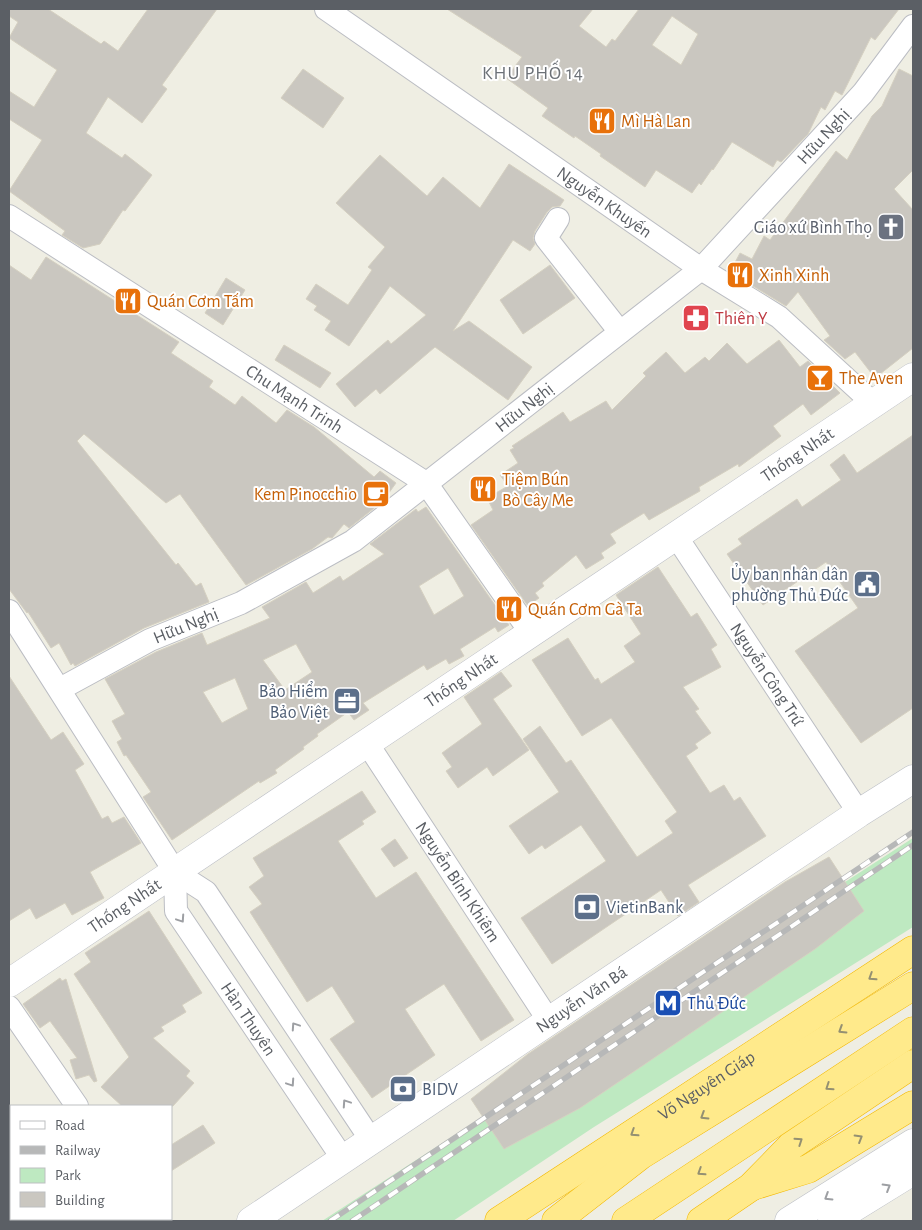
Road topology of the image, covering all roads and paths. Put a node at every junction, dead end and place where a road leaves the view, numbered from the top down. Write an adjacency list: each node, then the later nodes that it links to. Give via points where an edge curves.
1 (326, 9): 5 (street, Nguyễn Khuyến)
2 (913, 26): 5 (street, Hữu Nghị, via 863,93)
3 (9, 216): 9 (street, Chu Mạnh Trinh)
4 (558, 219): 6 (street, via 546,238)
5 (701, 269): 6 (street, Hữu Nghị); 8 (street, Nguyễn Khuyến, via 779,317)
6 (620, 332): 9 (street, Hữu Nghị)
7 (913, 378): 8 (street, Thống Nhất)
8 (874, 404): 10 (street, Thống Nhất)
9 (426, 483): 12 (street, Chu Mạnh Trinh); 13 (street, Hữu Nghị, via 353,541 241,603 150,640)
10 (676, 536): 12 (street, Thống Nhất); 16 (street, Nguyễn Công Trứ)
11 (9, 611): 13 (street, Hàn Thuyên)
12 (531, 633): 14 (street, Thống Nhất)
13 (60, 689): 17 (street, Hàn Thuyên)
14 (366, 743): 17 (street, Thống Nhất); 22 (street, Nguyễn Bỉnh Khiêm)
15 (913, 779): 16 (street, Nguyễn Văn Bá)
16 (860, 812): 22 (street, Nguyễn Văn Bá)
17 (175, 872): 19 (street, Thống Nhất); 27 (street, Hàn Thuyên, one-way to 17, via 206,892); 29 (street, Hàn Thuyên, one-way to 29, via 176,911)
18 (913, 950): 33 (highway, Võ Nguyên Giáp, one-way to 33)
19 (9, 983)
20 (913, 986): 34 (highway, Võ Nguyên Giáp, one-way to 34, via 641,1155)
21 (9, 1007): 25 (street)
22 (549, 1021): 27 (street, Nguyễn Văn Bá)
23 (913, 1031): 35 (highway, one-way to 35)
24 (913, 1064): 31 (highway, one-way to 24, via 791,1146)
25 (76, 1105)
26 (913, 1105): 31 (highway, one-way to 26, via 808,1168)
27 (371, 1140): 29 (street, Nguyễn Văn Bá)
28 (913, 1143): 37 (street, one-way to 37)
29 (343, 1159): 32 (street, Nguyễn Văn Bá)
30 (913, 1171): 38 (street, one-way to 30)
31 (757, 1180): 36 (highway)
32 (251, 1221)
33 (499, 1221)
34 (556, 1221)
35 (626, 1221)
36 (701, 1221)
37 (789, 1221)
38 (832, 1221)

